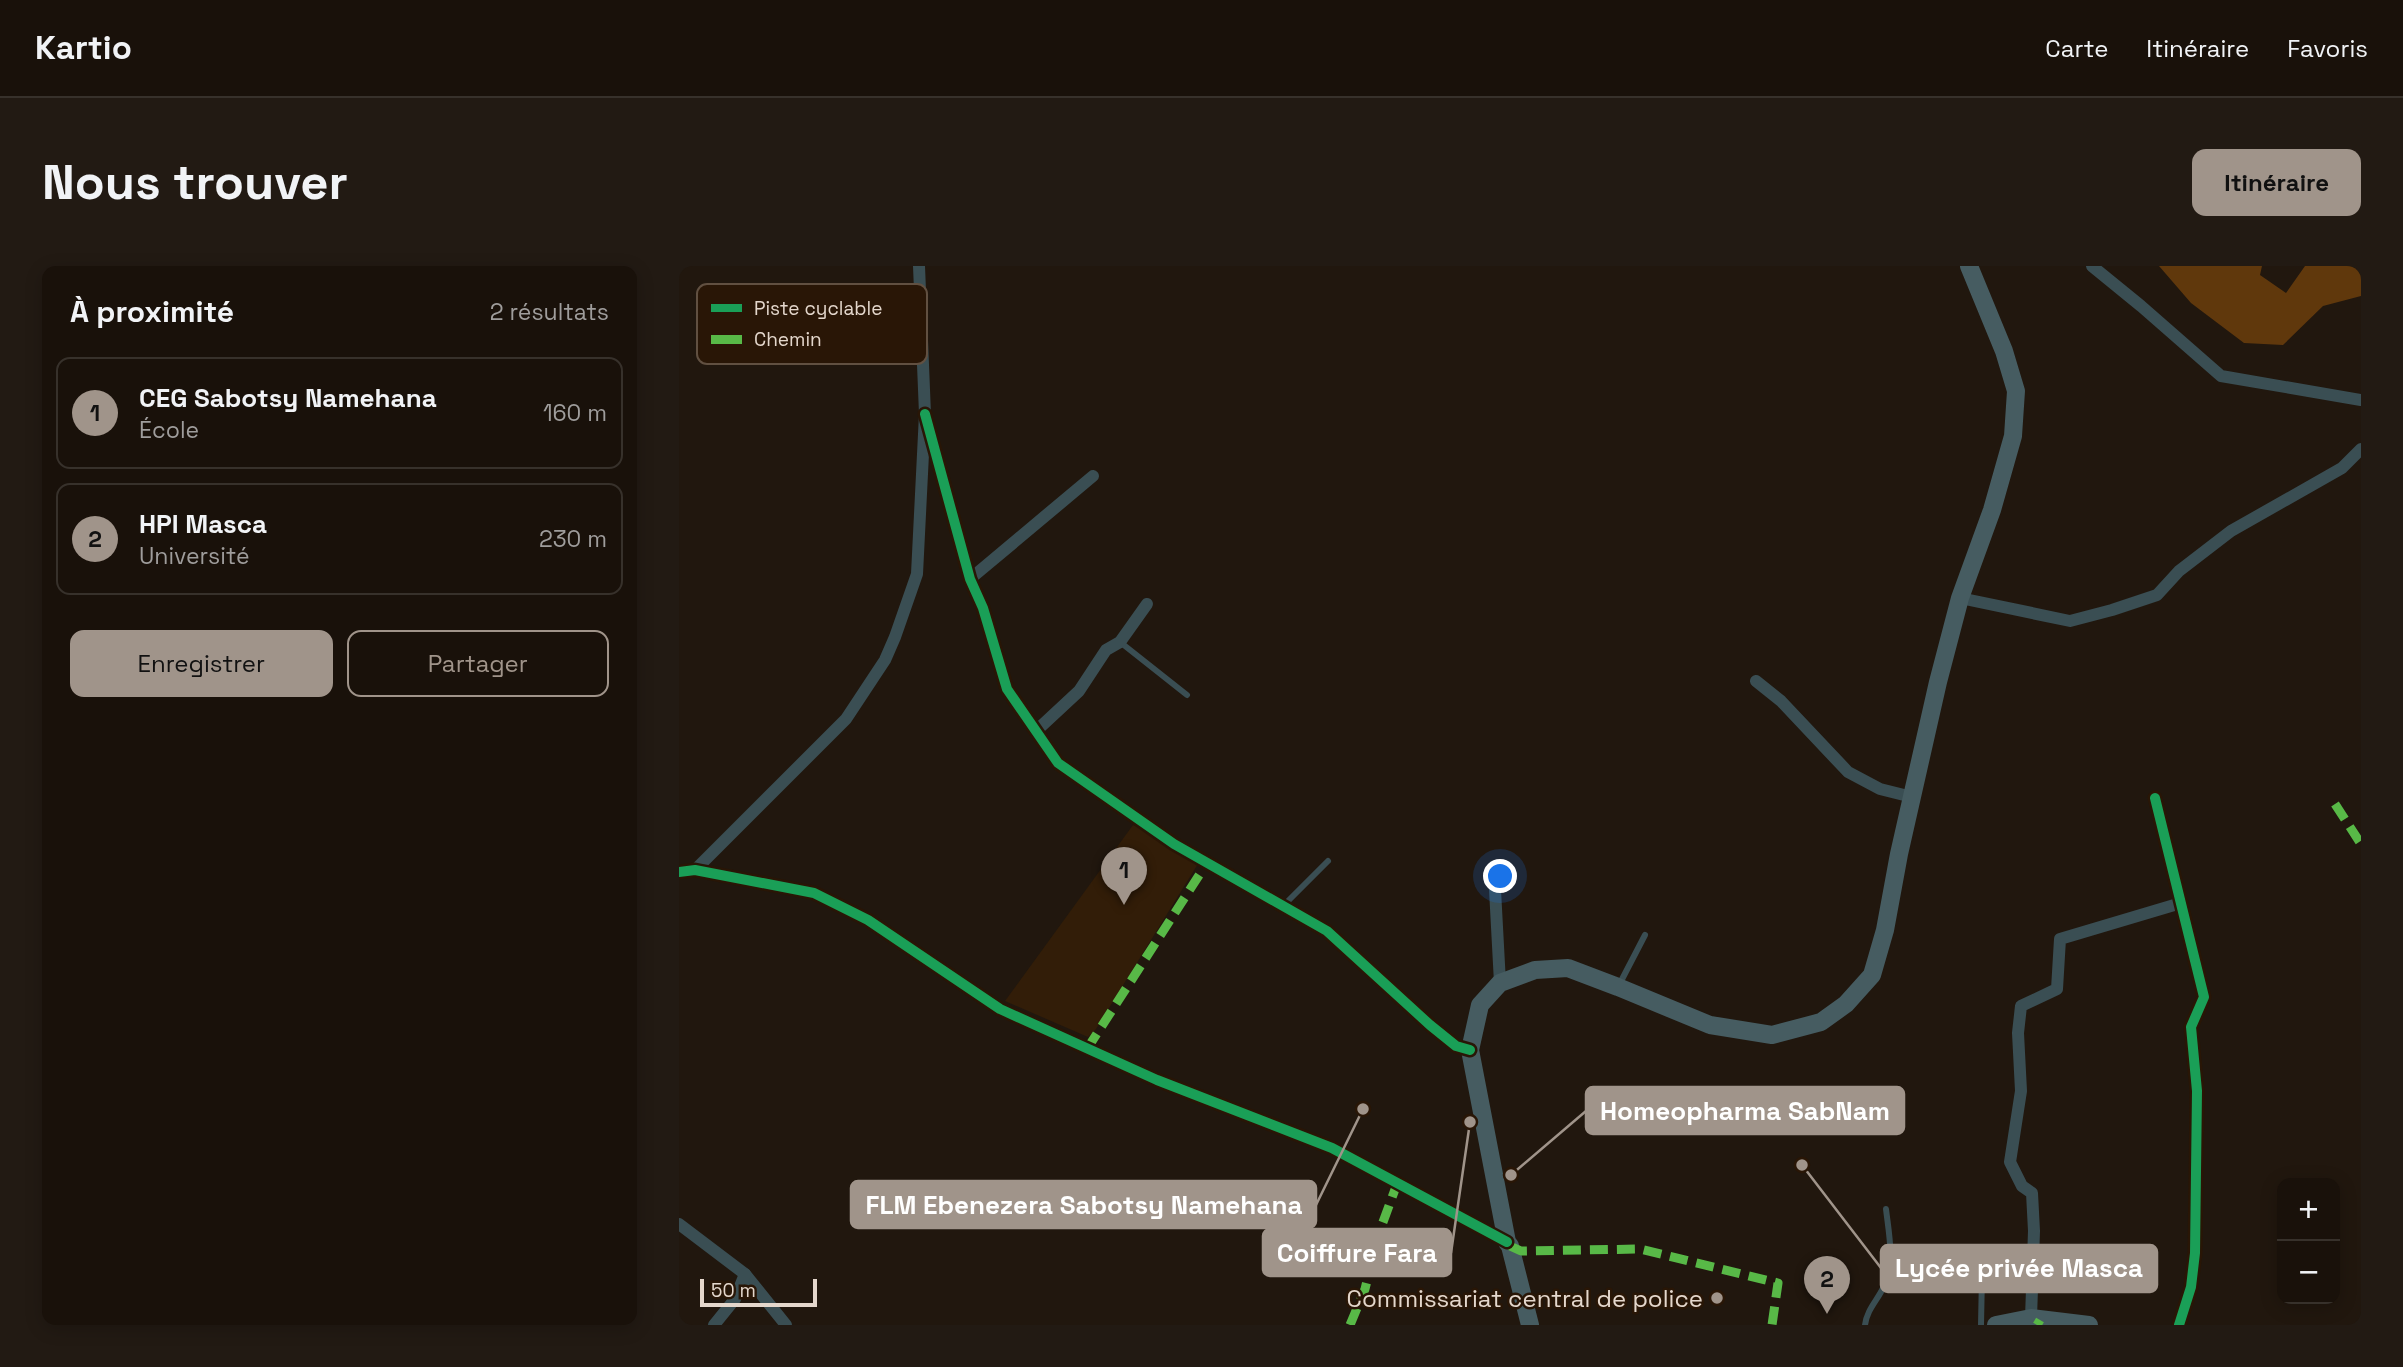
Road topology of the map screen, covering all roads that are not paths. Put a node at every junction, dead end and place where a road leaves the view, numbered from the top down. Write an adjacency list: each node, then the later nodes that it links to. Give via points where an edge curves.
1 (919, 266): 4 (street)
2 (1969, 266): 11 (main road, via 2016,391 2013,436)
3 (2092, 266): 6 (street, via 2221,376)
4 (920, 284)
5 (923, 364): 7 (street)
6 (2361, 400)
7 (925, 414): 10 (street); 20 (street, via 917,574 885,660 846,719)
8 (2361, 449): 11 (street, via 2342,468 2231,531 2179,571 2157,595 2070,621)
9 (1093, 476): 10 (street)
10 (970, 579): 16 (street, via 1007,689)
11 (1960, 598): 17 (main road)
12 (1147, 604): 13 (street)
13 (1120, 642): 15 (lane); 16 (street, via 1106,650 1079,691)
14 (1756, 681): 17 (street, via 1848,772 1880,789)
15 (1187, 695)
16 (1036, 731): 24 (street, via 1058,762 1174,844)
17 (1912, 797): 27 (main road, via 1872,975 1846,1004 1821,1021 1772,1035 1710,1025)
18 (2155, 798): 23 (street)
19 (1328, 861): 24 (lane)
20 (695, 870): 22 (street); 31 (street, via 814,893 868,920 1000,1009 1157,1080 1332,1148)
21 (1494, 871): 26 (street)
22 (679, 872)
23 (2181, 903): 34 (street, via 2060,939 2057,989 2021,1006 2021,1091 2010,1162 2022,1186 2032,1193); 42 (street, via 2204,997 2191,1027 2197,1091 2195,1253)
24 (1283, 906): 28 (street, via 1327,931 1430,1025 1456,1046)
25 (1645, 935): 27 (lane)
26 (1500, 983): 27 (main road, via 1535,970 1568,968); 28 (main road, via 1480,1005)
27 (1618, 987)
28 (1471, 1050): 31 (main road)
29 (1886, 1209): 38 (lane, via 1892,1254 1884,1286)
30 (679, 1224): 32 (street)
31 (1507, 1242): 37 (main road)
32 (745, 1274): 35 (street, via 735,1299); 36 (street)
33 (1982, 1275): 39 (lane)
34 (2031, 1318): 40 (main road); 41 (main road)
35 (714, 1325)
36 (786, 1325)
37 (1530, 1325)
38 (1865, 1325)
39 (1981, 1325)
40 (1996, 1325)
41 (2089, 1325)
42 (2179, 1325)

